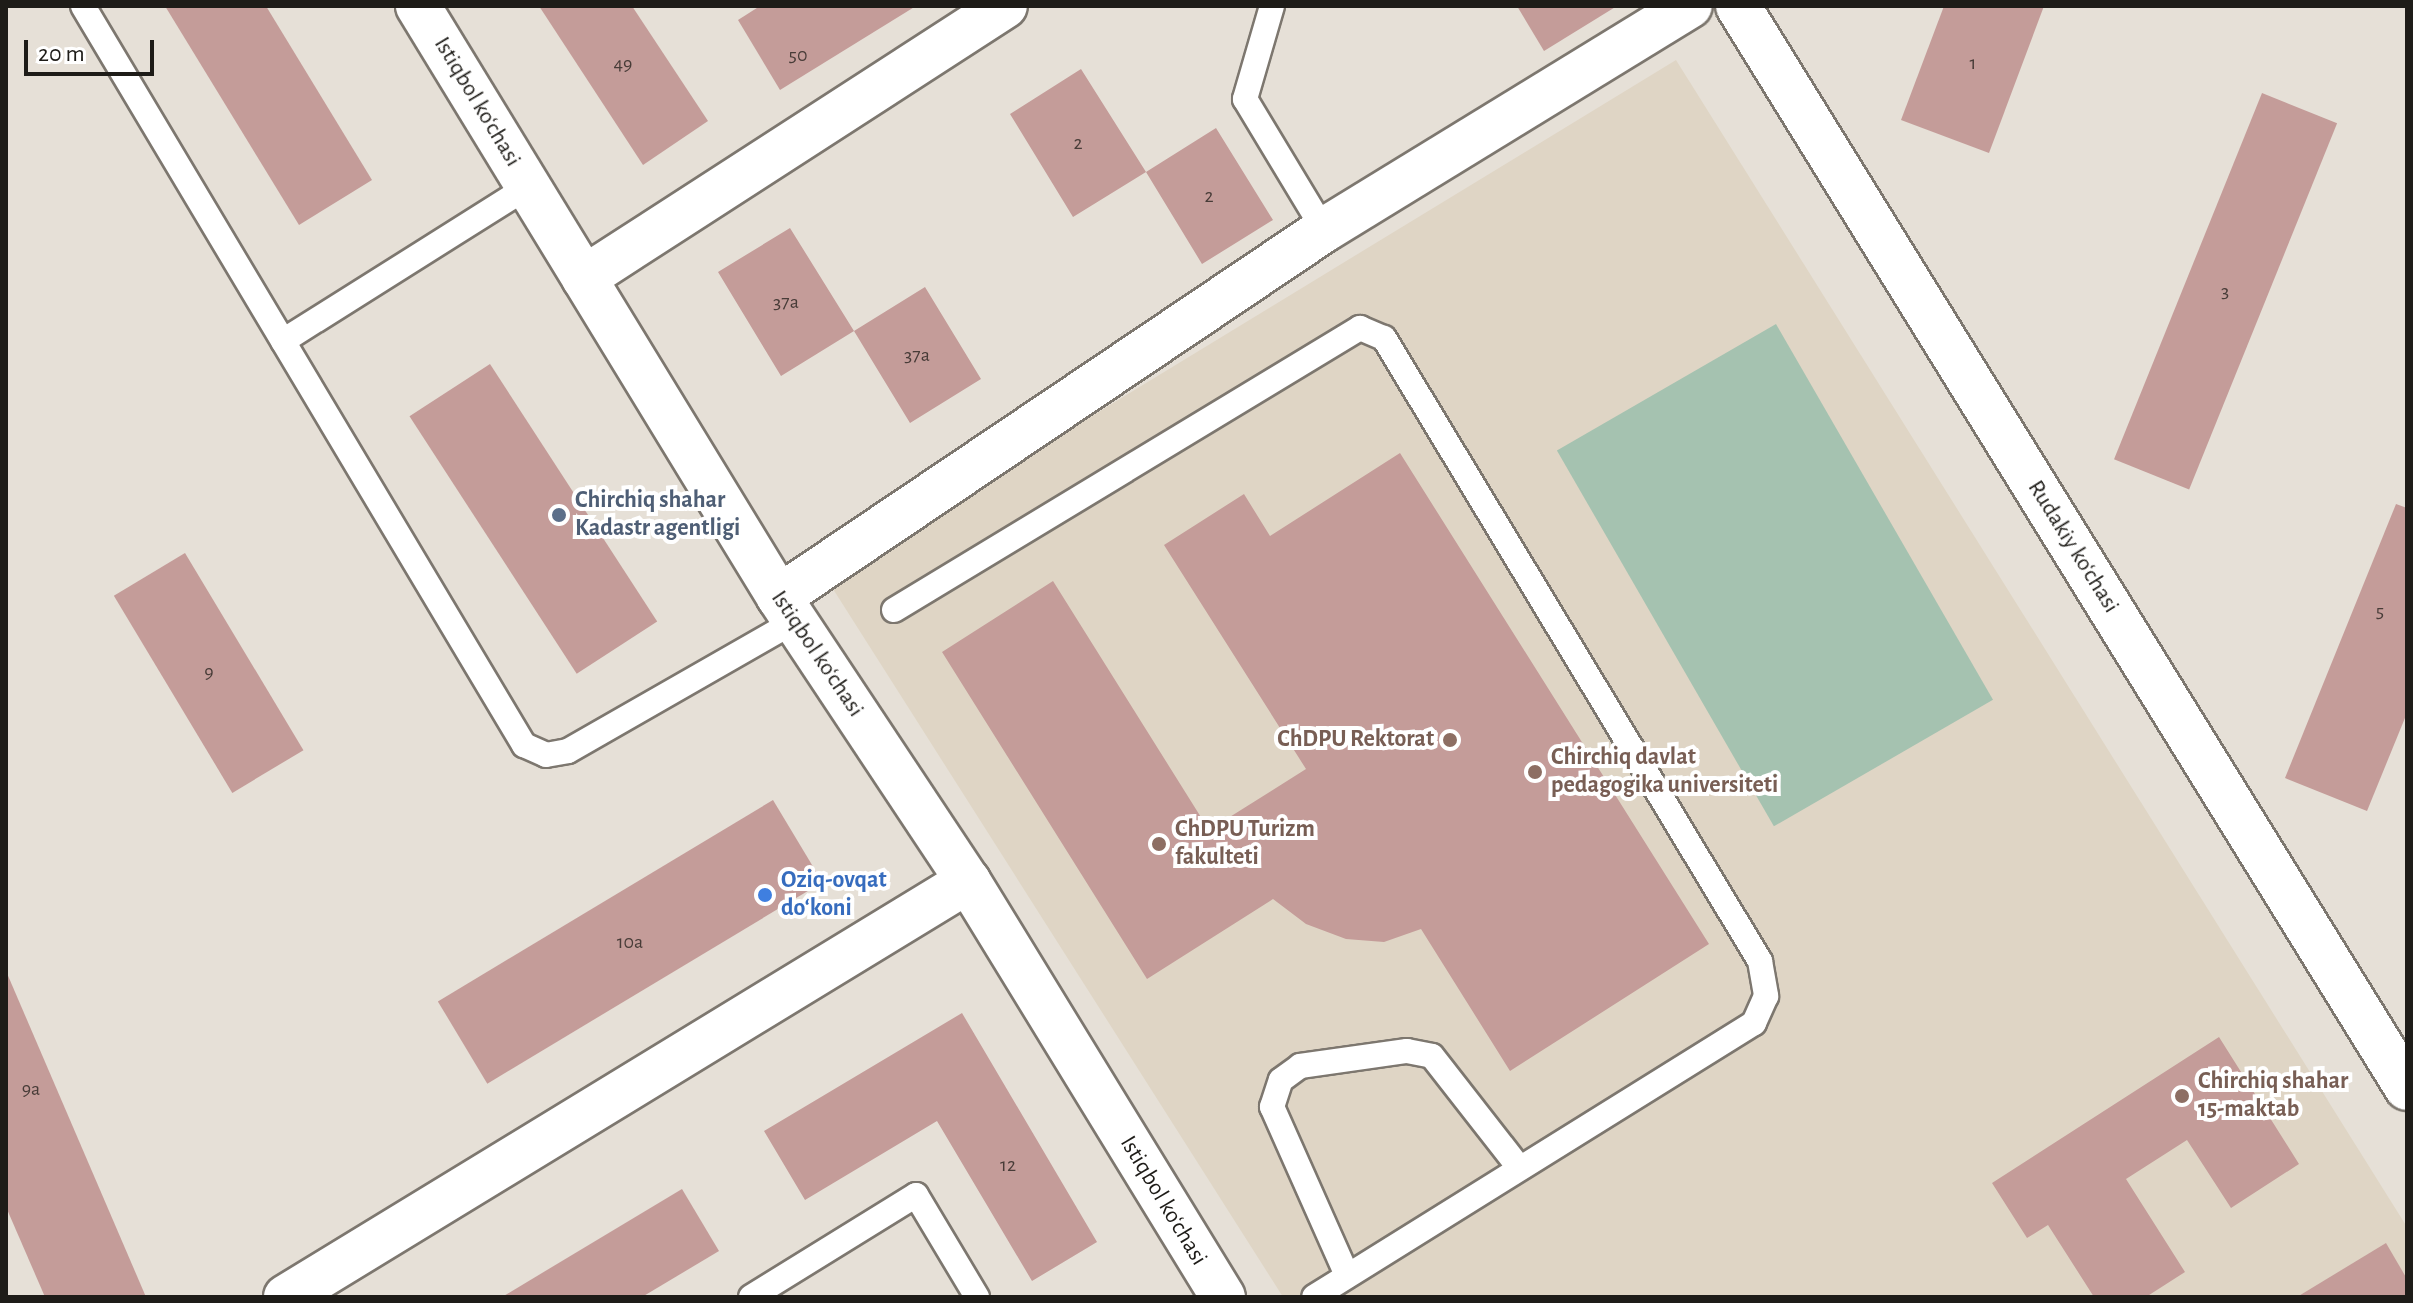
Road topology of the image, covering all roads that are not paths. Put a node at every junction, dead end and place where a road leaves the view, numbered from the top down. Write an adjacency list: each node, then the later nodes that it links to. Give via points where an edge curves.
1 (83, 6): 10 (lane)
2 (418, 6): 7 (street, Istiqbol ko‘chasi)
3 (1005, 6): 9 (street)
4 (1272, 6): 8 (lane, via 1245,99)
5 (1690, 6): 8 (street)
6 (1738, 6): 14 (street, Rudakiy ko‘chasi)
7 (528, 187): 9 (street, Istiqbol ko‘chasi); 10 (lane)
8 (1324, 230): 11 (street)
9 (584, 278): 11 (street, Istiqbol ko‘chasi)
10 (283, 341): 11 (lane, via 524,745 546,755 568,751)
11 (787, 609): 13 (street, Istiqbol ko‘chasi)
12 (894, 610): 15 (lane, via 1360,328 1384,338 1760,961 1766,996 1754,1023)
13 (968, 881): 17 (street, Istiqbol ko‘chasi); 18 (street)
14 (2407, 1088)
15 (1518, 1166): 16 (lane); 16 (lane, via 1432,1056 1407,1051 1300,1066 1281,1080 1272,1107)
16 (1346, 1273): 21 (lane)
17 (1210, 1293)
18 (286, 1297)
19 (751, 1297): 20 (lane, via 916,1195)
20 (977, 1297)
21 (1314, 1297)

